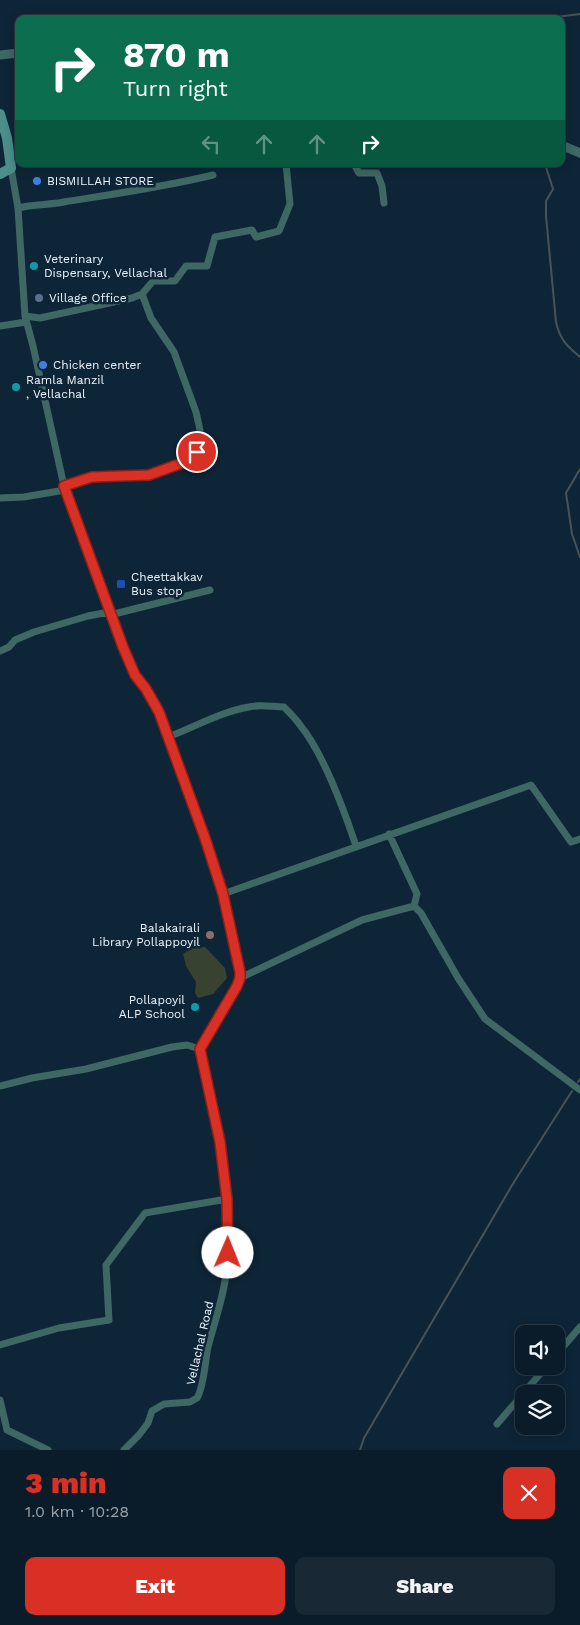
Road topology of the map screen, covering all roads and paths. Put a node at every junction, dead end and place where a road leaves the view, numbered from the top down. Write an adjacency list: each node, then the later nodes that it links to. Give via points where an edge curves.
1 (15, 53): 2 (street)
2 (0, 55)
3 (0, 114): 8 (main road)
4 (565, 147): 5 (street)
5 (580, 153)
6 (286, 167): 13 (street, via 290,204 279,231 256,238 252,230 215,237 207,266 186,266 176,281 152,281)
7 (356, 167): 11 (street, via 359,173 377,173)
8 (11, 168): 9 (main road); 12 (street)
9 (0, 174)
10 (213, 175): 12 (street, via 137,192)
11 (384, 203)
12 (18, 208): 14 (street)
13 (142, 294): 14 (street, via 63,314); 16 (street, via 151,318 174,352 196,412 200,430 197,452 185,462 149,475 92,477)
14 (26, 319): 15 (street); 16 (street)
15 (0, 326)
16 (64, 488): 17 (street, via 24,497); 19 (street)
17 (0, 498)
18 (210, 590): 19 (street)
19 (109, 613): 20 (street, via 34,632); 21 (street, via 135,675 159,712)
20 (0, 651)
21 (168, 737): 24 (street, via 221,714 251,706 284,707 301,725 317,751); 25 (street)
22 (389, 834): 23 (street, via 530,785 571,842); 24 (street); 26 (street, via 417,894)
23 (580, 838)
24 (356, 846): 25 (street)
25 (223, 894): 27 (street)
26 (414, 906): 27 (street, via 362,920); 30 (street, via 486,1019)
27 (240, 978): 28 (street)
28 (200, 1049): 29 (street, via 187,1045 172,1047); 31 (street, Vellachal Road, via 220,1142)
29 (0, 1086)
30 (580, 1090)
31 (227, 1199): 34 (street, via 145,1213 106,1265 109,1320 59,1328); 40 (street, Vellachal Road, via 227,1267 199,1394 190,1402 164,1404 152,1411 143,1429)
32 (580, 1327): 33 (street)
33 (565, 1344)
34 (0, 1345)
35 (539, 1375): 37 (street)
36 (0, 1400): 38 (street)
37 (497, 1424)
38 (3, 1431): 39 (street)
39 (48, 1450)
40 (124, 1450)

